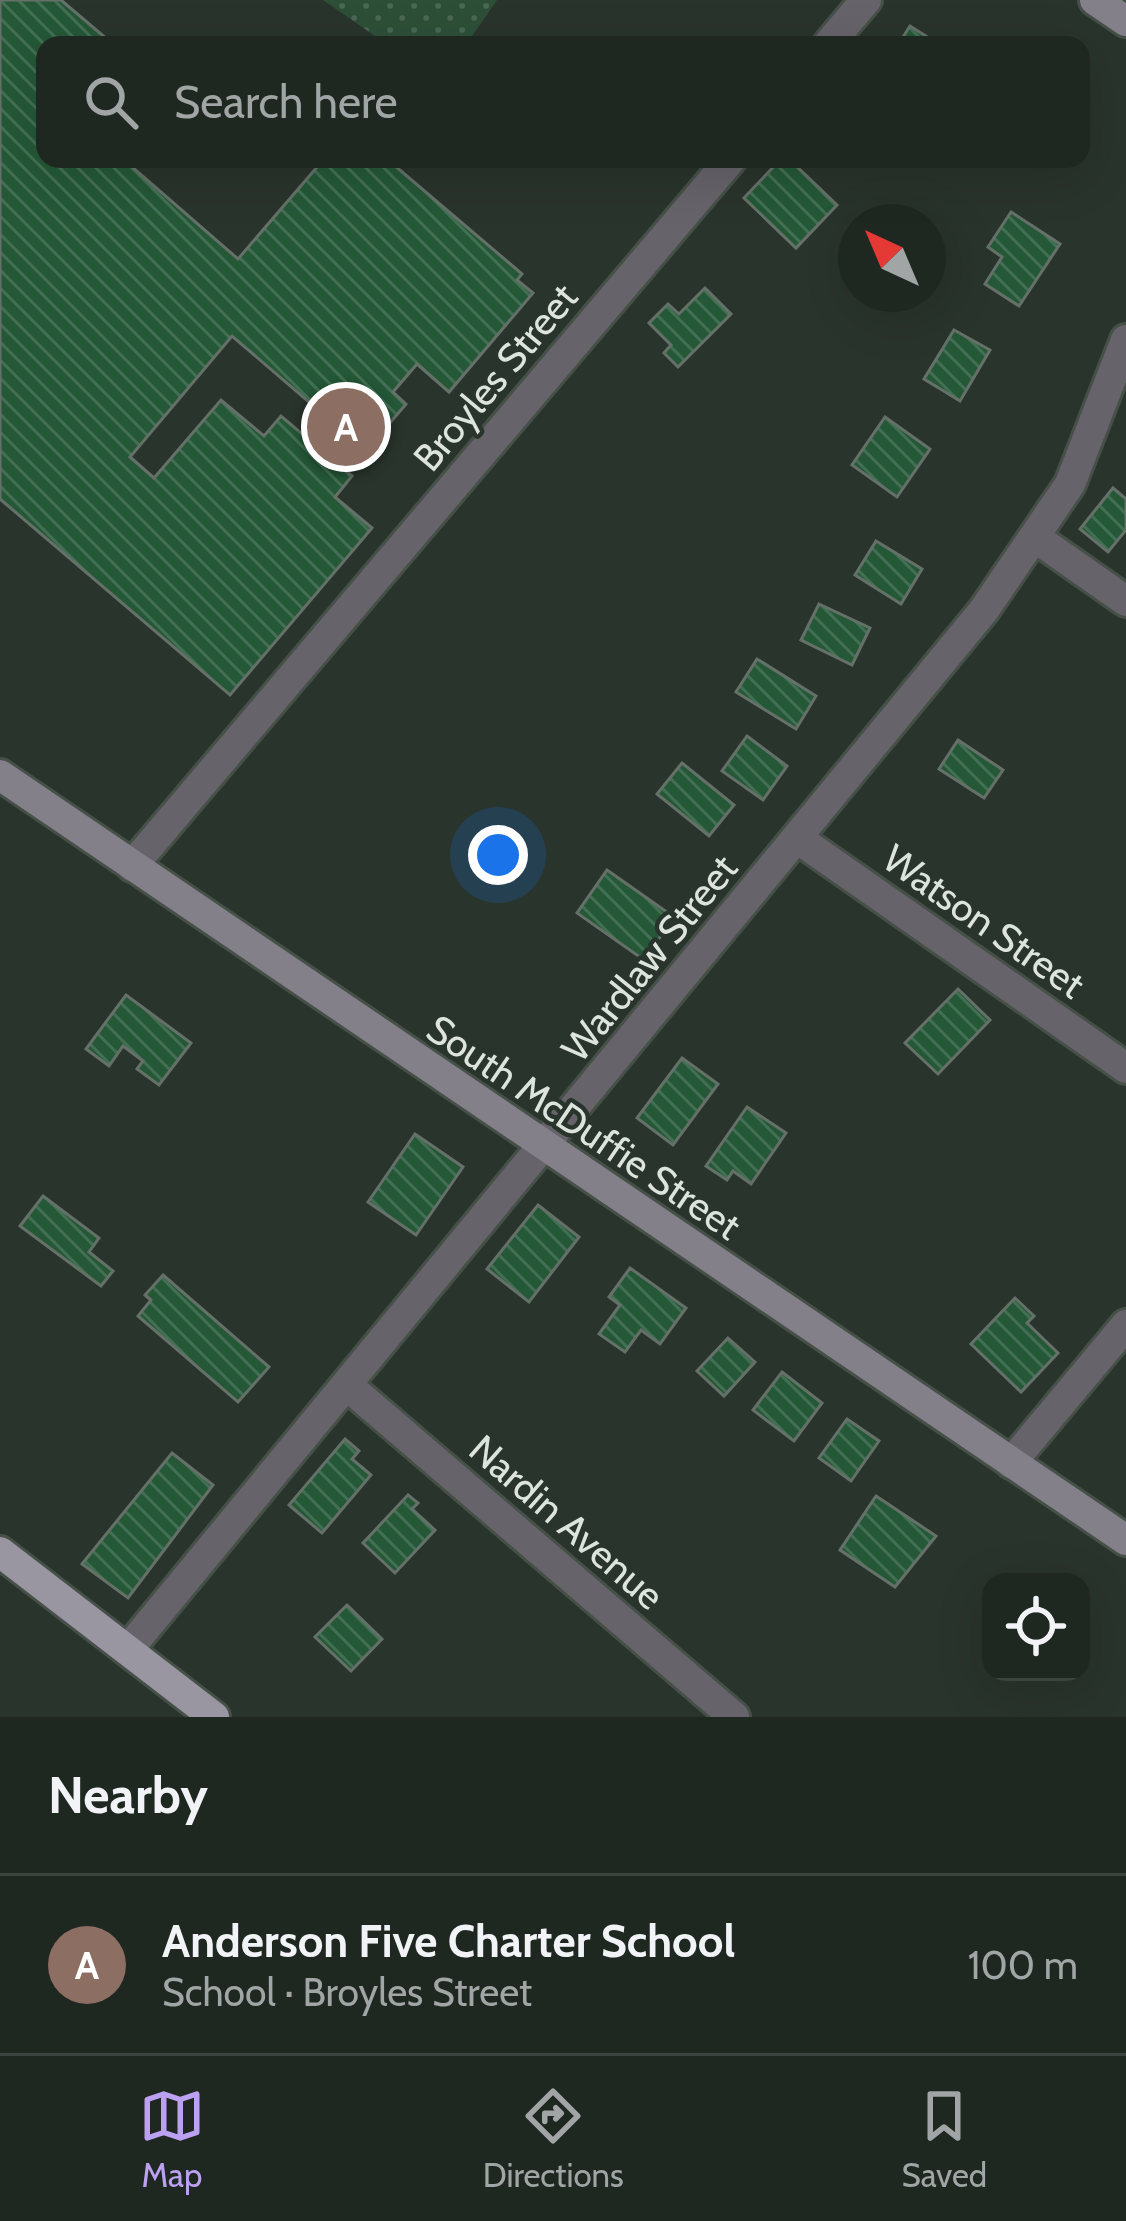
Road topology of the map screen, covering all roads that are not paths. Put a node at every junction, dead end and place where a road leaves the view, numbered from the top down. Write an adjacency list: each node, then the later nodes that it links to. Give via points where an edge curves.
1 (866, 0): 4 (street)
2 (1095, 0): 3 (street)
3 (1126, 22)
4 (836, 36)
5 (723, 168): 11 (street, Broyles Street)
6 (1126, 340): 7 (street, Wardlaw Street, via 1070,484)
7 (1036, 538): 8 (street); 10 (street, Wardlaw Street)
8 (1126, 601)
9 (0, 775): 11 (street, South McDuffie Street)
10 (797, 838): 12 (street, Watson Street); 13 (street, Wardlaw Street)
11 (132, 866): 13 (street, South McDuffie Street)
12 (1126, 1069)
13 (542, 1146): 15 (street, Wardlaw Street); 16 (street, South McDuffie Street)
14 (1126, 1325): 16 (street)
15 (348, 1386): 19 (street, Wardlaw Street); 21 (street, Nardin Avenue)
16 (1011, 1463): 17 (street, South McDuffie Street)
17 (1126, 1540)
18 (0, 1552): 19 (main road)
19 (130, 1647): 20 (main road)
20 (214, 1717)
21 (734, 1717)

